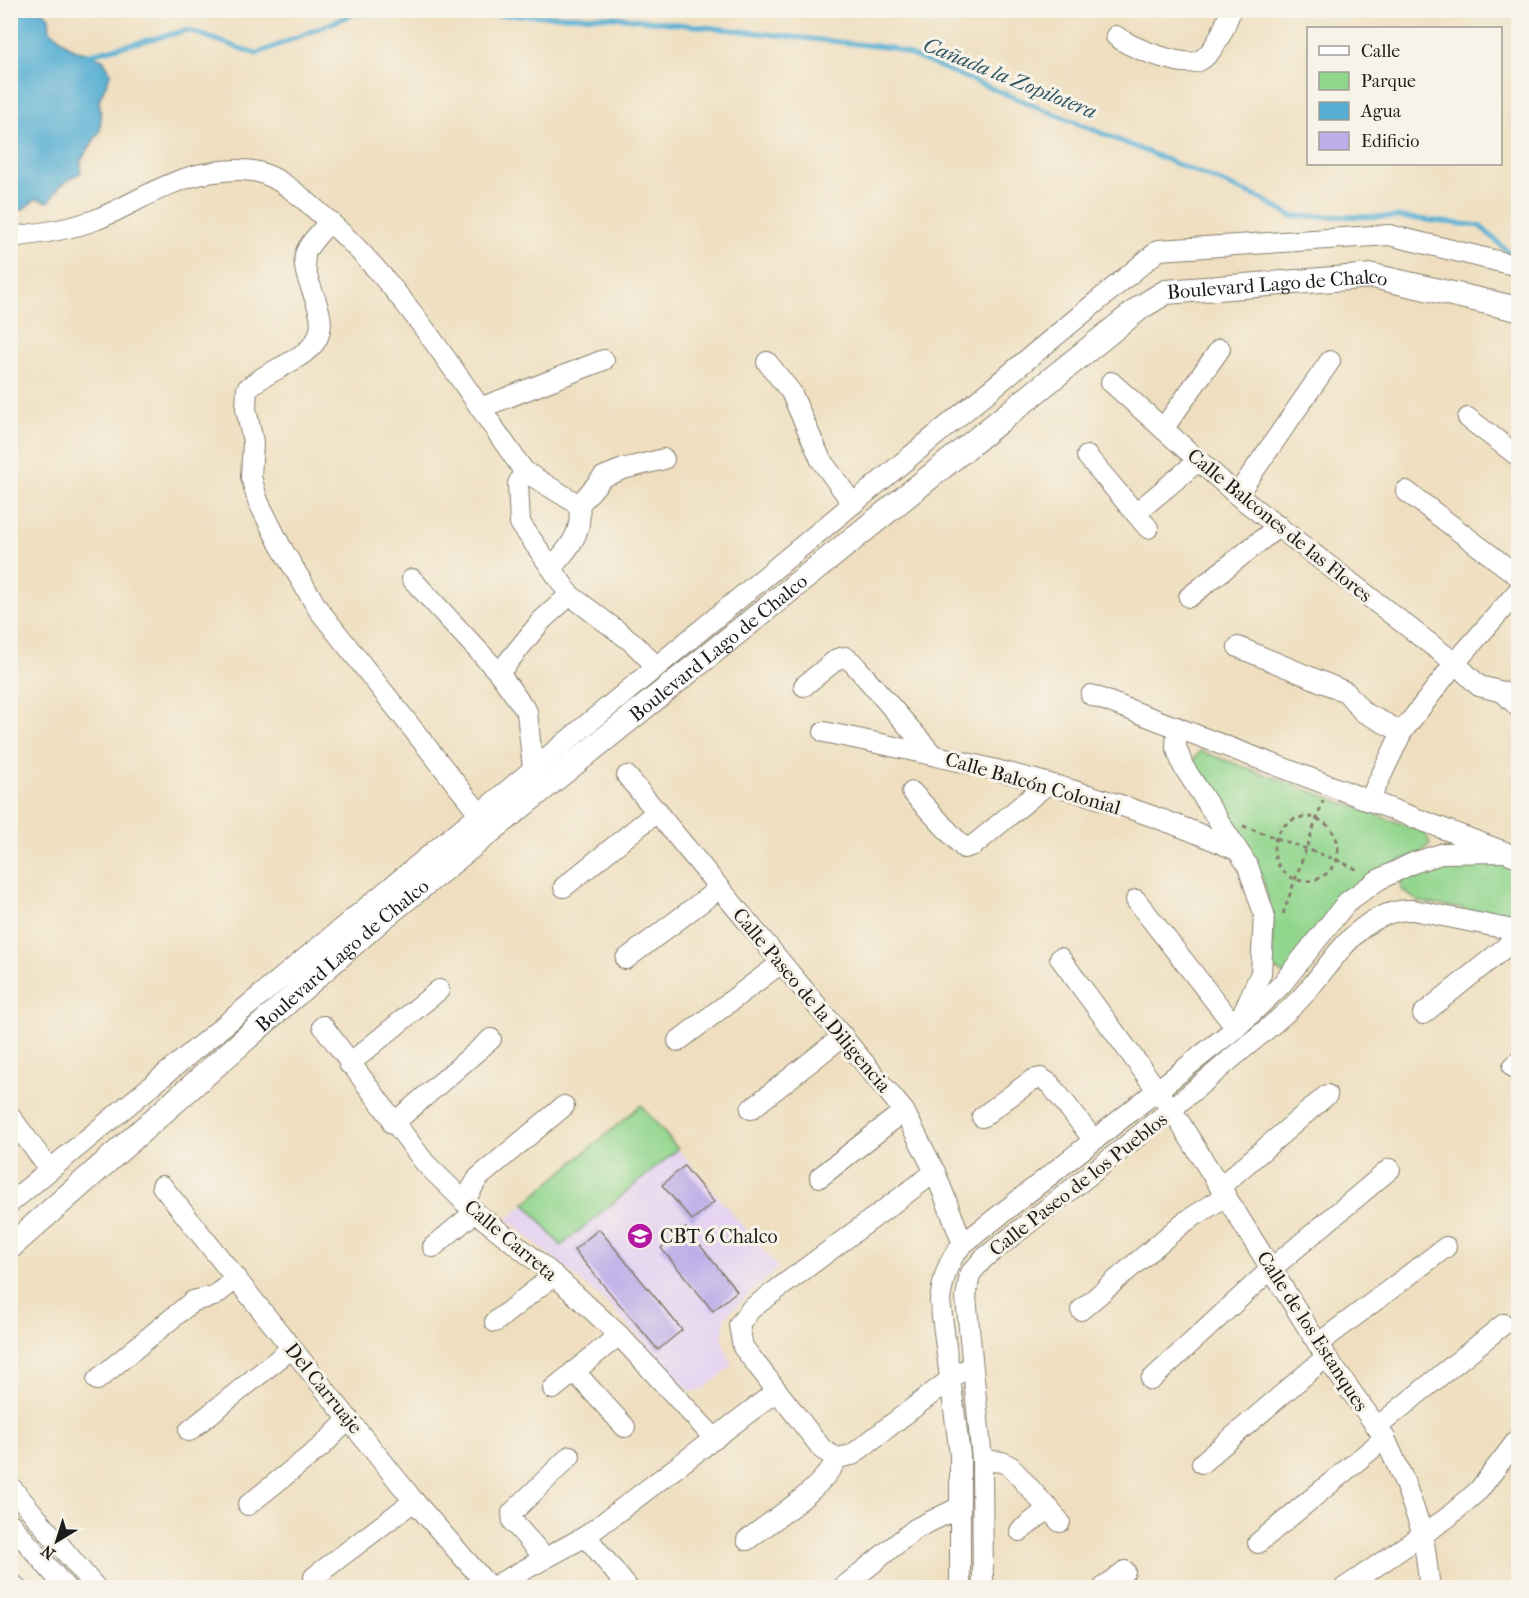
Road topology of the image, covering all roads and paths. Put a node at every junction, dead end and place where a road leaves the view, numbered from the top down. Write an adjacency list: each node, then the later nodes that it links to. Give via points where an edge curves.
1 (1231, 10): 2 (street, via 1222,33 1206,56 1191,63 1138,50)
2 (1116, 36)
3 (330, 221): 4 (street, via 288,186 259,172 233,169 205,173 150,193 95,220 46,233); 12 (street, via 411,308); 49 (street, via 305,252 304,267 321,313 319,332 310,348 248,389 246,410 253,442 251,477 258,501 318,609)
4 (10, 237)
5 (1518, 266): 22 (street, via 1389,235 1159,250)
6 (1518, 309): 99 (main road, Boulevard Lago de Chalco, via 1394,280 1357,276 1166,292 1141,307 380,920)
7 (1220, 349): 14 (street)
8 (604, 360): 12 (street)
9 (1330, 361): 21 (street)
10 (767, 362): 22 (street, via 791,392 821,460)
11 (1111, 382): 14 (street, Calle Balcones de las Flores)
12 (480, 408): 19 (street)
13 (1468, 418): 16 (street)
14 (1162, 429): 18 (street, Calle Balcones de las Flores)
15 (1087, 456): 18 (street, via 1142,520)
16 (1518, 456)
17 (664, 459): 23 (street, via 603,477)
18 (1198, 461): 21 (street, Calle Balcones de las Flores)
19 (524, 471): 23 (street); 25 (street, via 518,484 520,523)
20 (1406, 491): 26 (street)
21 (1237, 495): 24 (street, Calle Balcones de las Flores)
22 (853, 504): 33 (street)
23 (579, 505): 25 (street, via 581,521 576,540)
24 (1279, 526): 30 (street); 32 (street, Calle Balcones de las Flores)
25 (552, 567): 29 (street)
26 (1518, 576)
27 (412, 579): 34 (street)
28 (1518, 591): 32 (street)
29 (570, 595): 33 (street, via 632,642); 34 (street, via 542,620)
30 (1190, 597)
31 (1238, 647): 40 (street, via 1346,692 1363,712)
32 (1455, 663): 37 (street, Calle Balcones de las Flores, via 1479,686 1503,692); 40 (street)
33 (656, 666): 42 (street)
34 (499, 673): 42 (street, via 527,712)
35 (804, 686): 41 (street, via 845,657)
36 (1091, 695): 38 (street)
37 (1518, 707)
38 (1177, 727): 45 (street); 50 (street, via 1176,747 1183,766)
39 (824, 732): 41 (street, Calle Balcón Colonial)
40 (1402, 732): 47 (street)
41 (933, 755): 44 (street, Calle Balcón Colonial)
42 (533, 769): 49 (street)
43 (627, 776): 48 (street, Calle Paseo de la Diligencia)
44 (1046, 785): 46 (street, via 974,845 964,848); 54 (street, Calle Balcón Colonial, via 1180,824)
45 (1329, 785): 47 (street); 51 (path)
46 (912, 792)
47 (1370, 801): 55 (street)
48 (658, 811): 59 (street); 60 (street, Calle Paseo de la Diligencia)
49 (479, 813): 91 (street)
50 (1214, 815): 52 (path); 54 (street)
51 (1317, 819): 52 (path, via 1294,819 1284,825); 53 (path); 56 (path, via 1333,831 1338,841)
52 (1276, 838): 53 (path); 57 (path, via 1274,854 1278,864)
53 (1306, 849): 56 (path); 57 (path)
54 (1236, 851): 69 (street, via 1248,866 1264,914)
55 (1511, 854): 58 (street, Calle Paseo de los Pueblos, via 1444,853)
56 (1337, 860): 57 (path, via 1323,878); 58 (path)
57 (1295, 879): 63 (path)
58 (1378, 880): 62 (street); 70 (street, Calle Paseo de los Pueblos, via 1347,902)
59 (564, 886)
60 (720, 888): 67 (street); 68 (street, Calle Paseo de la Diligencia)
61 (1136, 900): 75 (street)
62 (1395, 910): 64 (street, via 1455,917); 72 (street, Calle Paseo de los Pueblos, via 1354,934)
63 (1280, 921)
64 (1518, 931)
65 (1518, 938): 73 (street)
66 (1060, 958): 80 (street, Calle de los Estanques)
67 (626, 959)
68 (781, 963): 76 (street, Calle Paseo de la Diligencia); 78 (street)
69 (1261, 973): 70 (street); 75 (street)
70 (1281, 985): 72 (street); 75 (street, Calle Paseo de los Pueblos)
71 (439, 990): 79 (street)
72 (1299, 1000): 84 (street, Calle Paseo de los Pueblos)
73 (1423, 1014)
74 (323, 1026): 79 (street, Calle Carreta)
75 (1236, 1028): 80 (street, Calle Paseo de los Pueblos)
76 (843, 1036): 83 (street); 85 (street, Calle Paseo de la Diligencia)
77 (491, 1040): 88 (street)
78 (678, 1041)
79 (349, 1064): 88 (street, Calle Carreta)
80 (1159, 1091): 84 (street, Calle de los Estanques); 89 (street, Calle Paseo de los Pueblos)
81 (1327, 1095): 95 (street)
82 (564, 1106): 97 (street, via 478,1178)
83 (752, 1109)
84 (1172, 1110): 95 (street, Calle de los Estanques); 111 (street, Calle Paseo de los Pueblos, via 982,1259 970,1274 966,1297)
85 (904, 1111): 92 (street, Calle Paseo de la Diligencia); 93 (street)
86 (10, 1116): 91 (street)
87 (982, 1117): 89 (street, via 1032,1080 1041,1078)
88 (393, 1124): 97 (street, Calle Carreta, via 425,1163)
89 (1093, 1139): 98 (street, Calle Paseo de los Pueblos)
90 (1390, 1169): 102 (street)
91 (50, 1170): 96 (street)
92 (935, 1172): 98 (street, Calle Paseo de la Diligencia); 117 (street, via 751,1309 739,1325 743,1347)
93 (820, 1177)
94 (162, 1186): 104 (street, Del Carruaje)
95 (1223, 1191): 102 (street, Calle de los Estanques); 105 (street)
96 (10, 1203)
97 (470, 1207): 100 (street); 103 (street, Calle Carreta)
98 (963, 1244): 113 (street, Calle Paseo de los Pueblos, via 943,1276 940,1301)
99 (10, 1247)
100 (433, 1247)
101 (1446, 1247): 110 (street)
102 (1271, 1269): 110 (street, Calle de los Estanques); 115 (street)
103 (554, 1275): 106 (street); 108 (street, Calle Carreta)
104 (237, 1278): 109 (street, Del Carruaje); 114 (street, via 214,1296 194,1301)
105 (1081, 1310)
106 (495, 1322)
107 (1504, 1324): 121 (street)
108 (619, 1335): 112 (street); 122 (street, Calle Carreta)
109 (291, 1348): 118 (street, Del Carruaje); 120 (street)
110 (1322, 1351): 121 (street, Calle de los Estanques); 127 (street)
111 (974, 1363): 113 (street); 126 (street, Calle Paseo de los Pueblos)
112 (574, 1371): 116 (street); 119 (street)
113 (952, 1377): 125 (street, via 852,1455); 131 (street, Calle Paseo de los Pueblos, via 960,1455)
114 (97, 1380)
115 (1151, 1380)
116 (553, 1389)
117 (777, 1390): 122 (street); 125 (street, via 823,1450)
118 (349, 1419): 129 (street, Del Carruaje); 130 (street)
119 (625, 1427)
120 (189, 1431)
121 (1381, 1433): 134 (street, Calle de los Estanques, via 1404,1480); 137 (street)
122 (715, 1439): 135 (street)
123 (1518, 1439): 134 (street, via 1479,1490)
124 (570, 1456): 138 (street, via 512,1513 513,1522)
125 (837, 1458): 136 (street, via 819,1485)
126 (982, 1460): 133 (street, via 1010,1466 1054,1515); 150 (street, Calle Paseo de los Pueblos)
127 (1202, 1463)
128 (10, 1486): 145 (street)
129 (414, 1501): 140 (street); 146 (street, Del Carruaje)
130 (248, 1506)
131 (958, 1508): 148 (street, via 915,1529); 149 (street, Calle Paseo de los Pueblos)
132 (10, 1522): 144 (street)
133 (1020, 1531)
134 (1423, 1534): 151 (street); 152 (street, Calle de los Estanques)
135 (586, 1536): 138 (street); 147 (street)
136 (747, 1540)
137 (1257, 1543)
138 (544, 1557): 146 (street)
139 (1125, 1571): 142 (street)
140 (314, 1577)
141 (10, 1581): 143 (street)
142 (1108, 1586)
143 (16, 1587)
144 (66, 1587)
145 (96, 1587)
146 (490, 1587)
147 (628, 1587)
148 (842, 1587)
149 (960, 1587)
150 (983, 1587)
151 (1344, 1587)
152 (1430, 1587)

